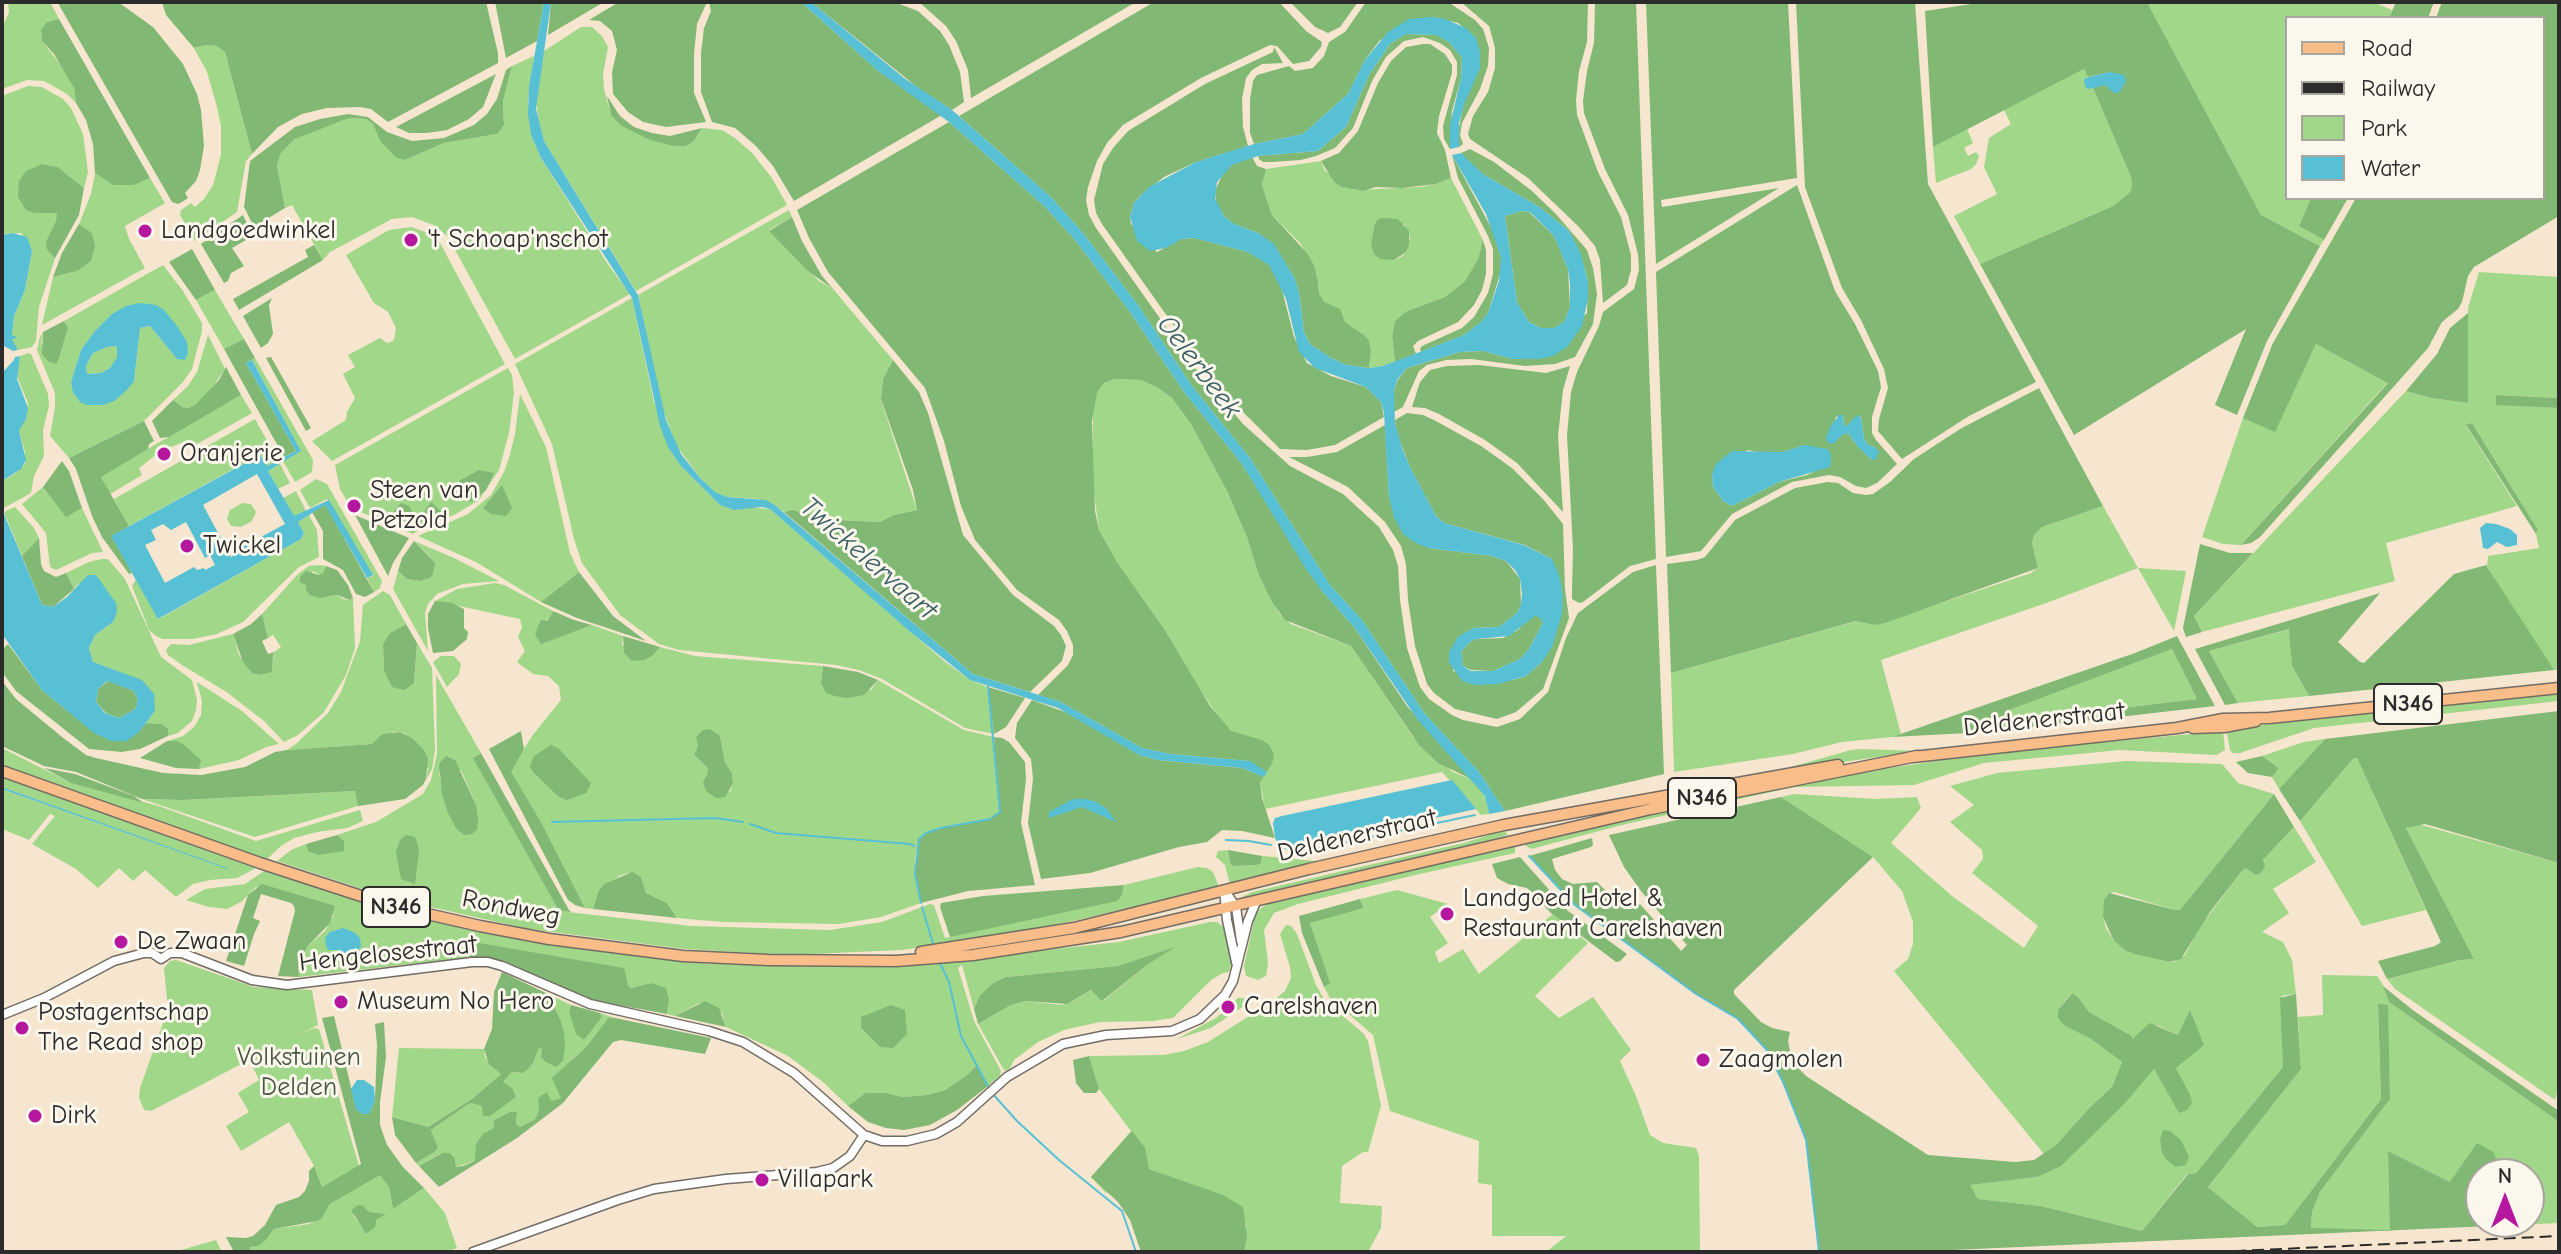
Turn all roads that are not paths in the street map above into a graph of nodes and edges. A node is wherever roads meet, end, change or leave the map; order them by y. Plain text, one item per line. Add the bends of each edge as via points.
1 (2559, 687) edge
2 (1917, 756) junction
3 (2, 771) edge
4 (1224, 890) junction
5 (1256, 902) junction
6 (1230, 908) junction
7 (1242, 946) junction
8 (1034, 947) joint
9 (808, 960) junction
10 (1237, 967) junction
11 (2, 1015) edge
12 (864, 1135) junction
13 (473, 1252) edge

1 - 2 main road, Deldenerstraat / N346 via 2223,719
2 - 4 main road, Deldenerstraat / N346 via 1780,774 1537,819
2 - 5 main road, Deldenerstraat / N346 via 1651,809
3 - 9 main road, Rondweg / N346 via 260,863 451,920 683,956
4 - 6 street
4 - 9 main road, Deldenerstraat / N346 via 1074,928 945,950
5 - 6 main road, Deldenerstraat / N346
5 - 7 street
6 - 7 street
6 - 8 main road, Deldenerstraat / N346
6 - 10 street
7 - 10 street
8 - 9 main road, Rondweg / N346 via 896,961
10 - 12 street via 1225,995 1185,1027 1063,1044 1007,1077 936,1134 899,1142
11 - 12 street, Hengelosestraat via 114,961 144,953 161,959 182,953 252,980 287,985 494,963 590,1004 743,1042 794,1073
12 - 13 street via 850,1156 833,1168 654,1189

